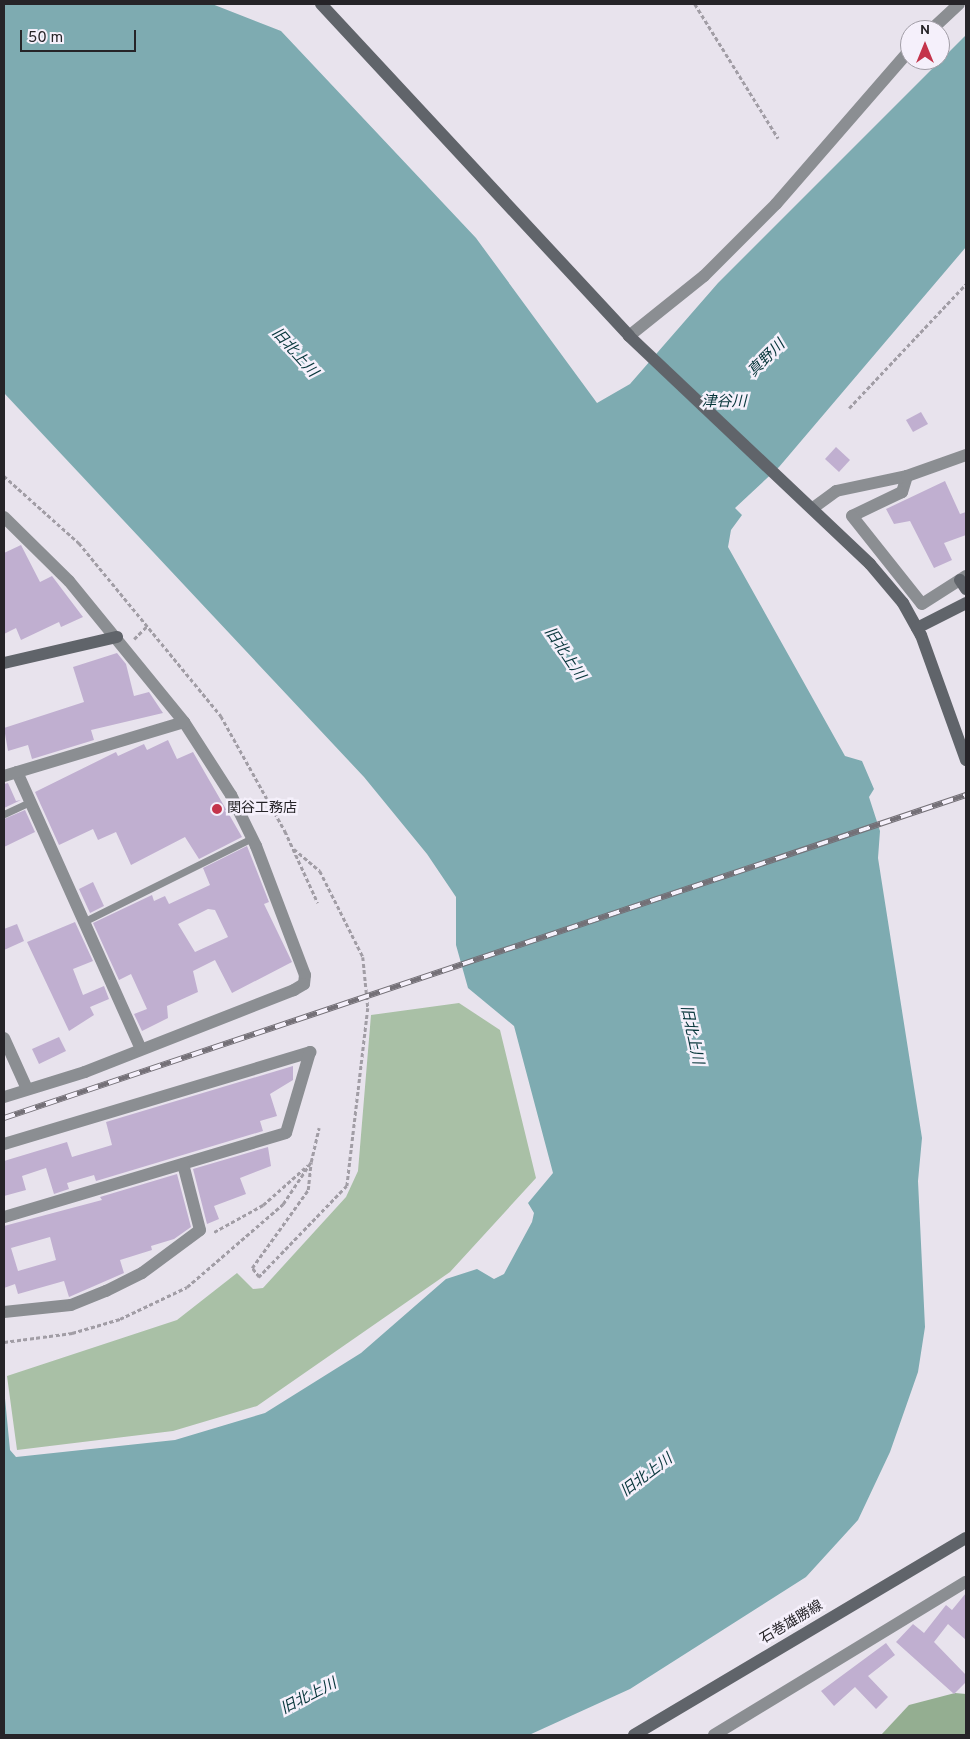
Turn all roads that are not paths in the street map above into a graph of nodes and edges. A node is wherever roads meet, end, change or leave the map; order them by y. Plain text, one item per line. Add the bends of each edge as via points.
1 (321, 4) edge
2 (959, 4) edge
3 (942, 20) edge
4 (900, 61) edge
5 (629, 336) junction
6 (966, 455) edge
7 (907, 476) junction
8 (813, 508) junction
9 (4, 517) edge
10 (964, 582) edge
11 (966, 603) edge
12 (917, 628) junction
13 (117, 637) junction
14 (4, 663) edge
15 (184, 722) junction
16 (966, 760) edge
17 (17, 772) junction
18 (4, 776) edge
19 (30, 802) junction
20 (4, 814) edge
21 (252, 838) junction
22 (82, 922) junction
23 (4, 1038) edge
24 (141, 1050) junction
25 (27, 1089) junction
26 (4, 1098) edge
27 (4, 1144) edge
28 (183, 1164) junction
29 (4, 1218) edge
30 (4, 1312) edge
31 (966, 1538) edge
32 (966, 1582) edge
33 (634, 1735) edge
34 (714, 1735) edge

1 - 5 street
2 - 3 street
4 - 5 street via 776,204 704,276
5 - 8 street
6 - 7 street
7 - 8 street via 836,491
7 - 10 street via 902,492 852,516 922,604
8 - 12 street via 870,564
9 - 13 street
11 - 12 street
12 - 16 street
13 - 14 street
13 - 15 street
15 - 17 street
15 - 21 street via 231,795
17 - 18 street
17 - 19 street
19 - 20 lane
19 - 22 street
21 - 22 lane
21 - 24 street via 305,975 304,984
22 - 24 street
23 - 25 street
24 - 25 street
25 - 26 street
27 - 28 street via 310,1052 286,1134
28 - 29 street
28 - 30 street via 200,1230 142,1273 106,1291 71,1305
31 - 33 street, 石巻雄勝線
32 - 34 street

